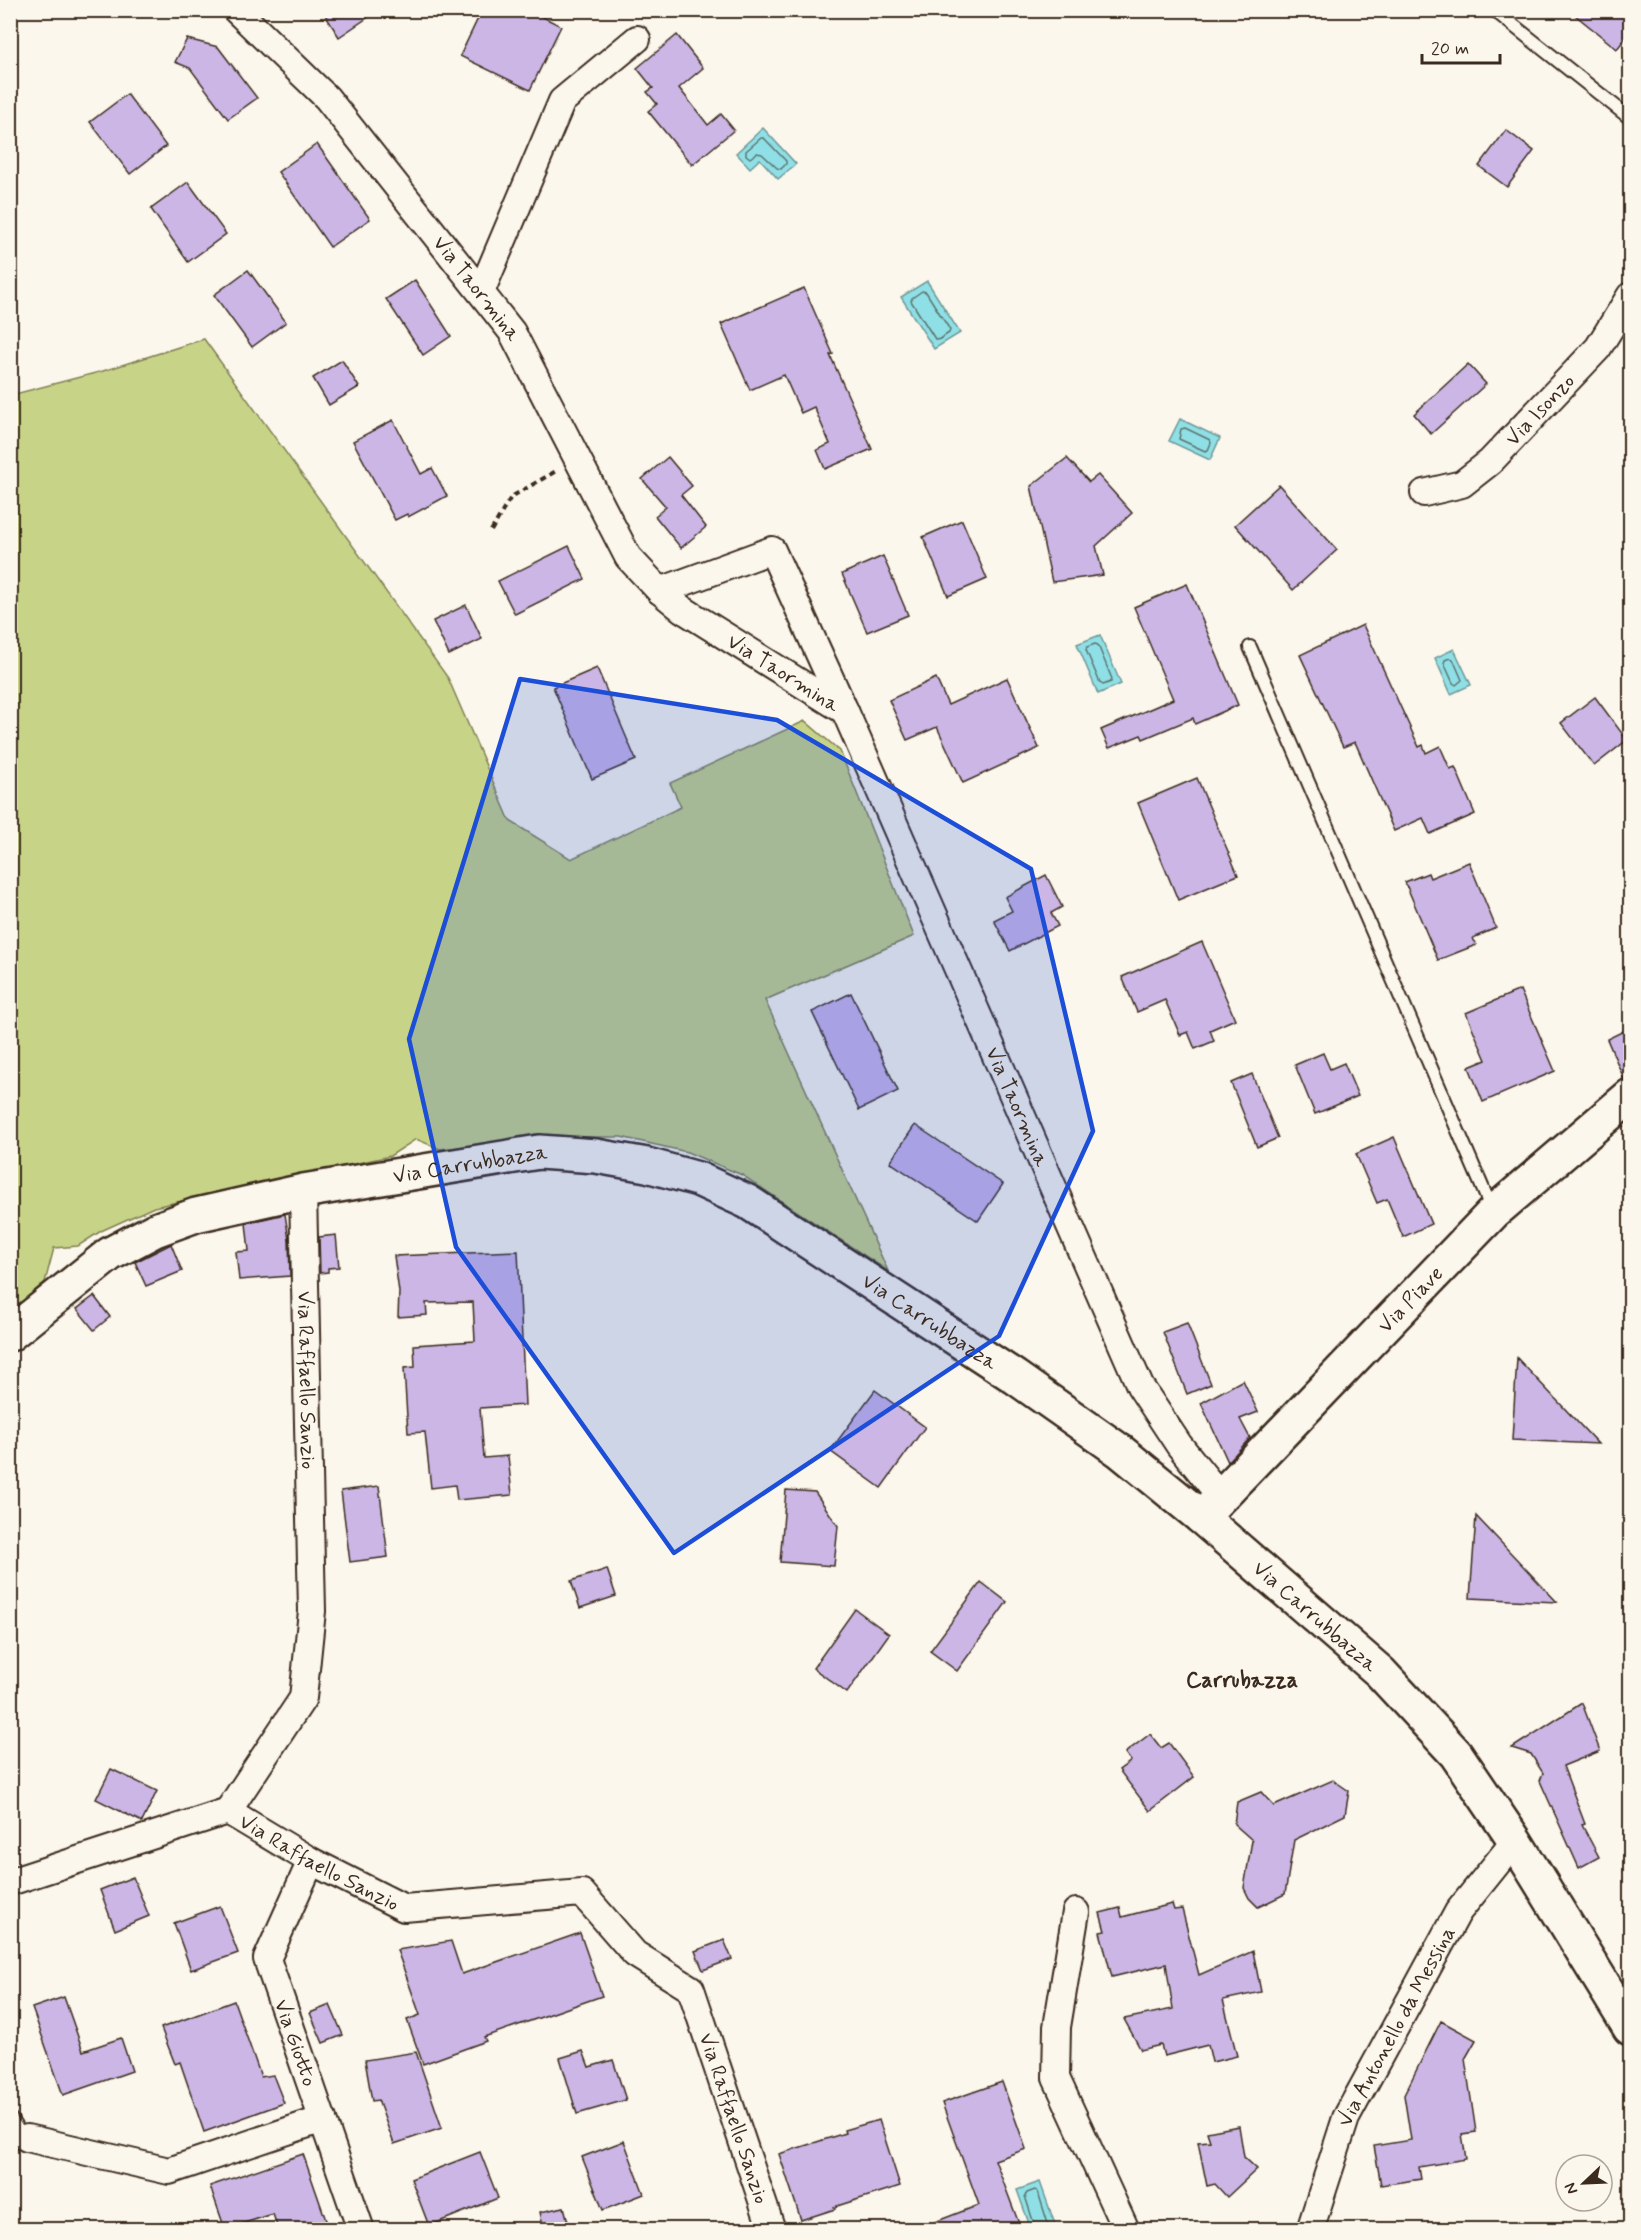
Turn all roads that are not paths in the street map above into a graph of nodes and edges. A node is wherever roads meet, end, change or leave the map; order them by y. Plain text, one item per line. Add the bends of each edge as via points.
1 (236, 10) edge
2 (1494, 10) edge
3 (637, 39) dead end
4 (1630, 118) edge
5 (481, 292) junction
6 (1630, 296) edge
7 (1424, 493) dead end
8 (660, 591) junction
9 (1250, 647) dead end
10 (845, 711) junction
11 (1630, 1096) edge
12 (303, 1191) junction
13 (1493, 1213) junction
14 (10, 1334) edge
15 (1211, 1507) junction
16 (228, 1811) junction
17 (1515, 1841) junction
18 (311, 1861) junction
19 (10, 1882) edge
20 (1076, 1912) dead end
21 (1630, 2028) edge
22 (10, 2118) edge
23 (323, 2119) junction
24 (27, 2138) joint
25 (361, 2229) edge
26 (772, 2229) edge
27 (1126, 2229) edge
28 (1310, 2229) edge

1 - 5 street, Via Taormina via 327,98
2 - 4 lane
3 - 5 street via 562,101
5 - 8 street, Via Taormina via 512,332 628,557
6 - 7 street, Via Isonzo via 1598,348 1490,462 1462,484
8 - 10 street, Via Taormina via 682,609
8 - 10 street via 772,550
9 - 13 lane
10 - 15 street, Via Taormina via 1140,1386 1179,1445
11 - 13 main road, Via Piave
12 - 14 main road, Via Carrubbazza via 196,1215 155,1230 110,1254
12 - 15 main road, Via Carrubbazza via 539,1152 596,1155 698,1179 748,1202 1015,1377 1120,1451
12 - 16 street, Via Raffaello Sanzio via 312,1611 303,1698
13 - 15 main road, Via Piave
15 - 17 main road, Via Carrubbazza via 1380,1672 1456,1754
16 - 18 street, Via Raffaello Sanzio
16 - 19 street
17 - 21 main road, Via Carrubbazza
17 - 28 street, Via Antonello da Messina via 1458,1912 1346,2118
18 - 23 street, Via Giotto via 267,1959
18 - 26 street, Via Raffaello Sanzio via 405,1908 582,1893 635,1954 691,1989
20 - 27 street via 1057,2027 1056,2078
22 - 24 lane
23 - 24 street via 169,2171
23 - 25 street, Via Giotto

